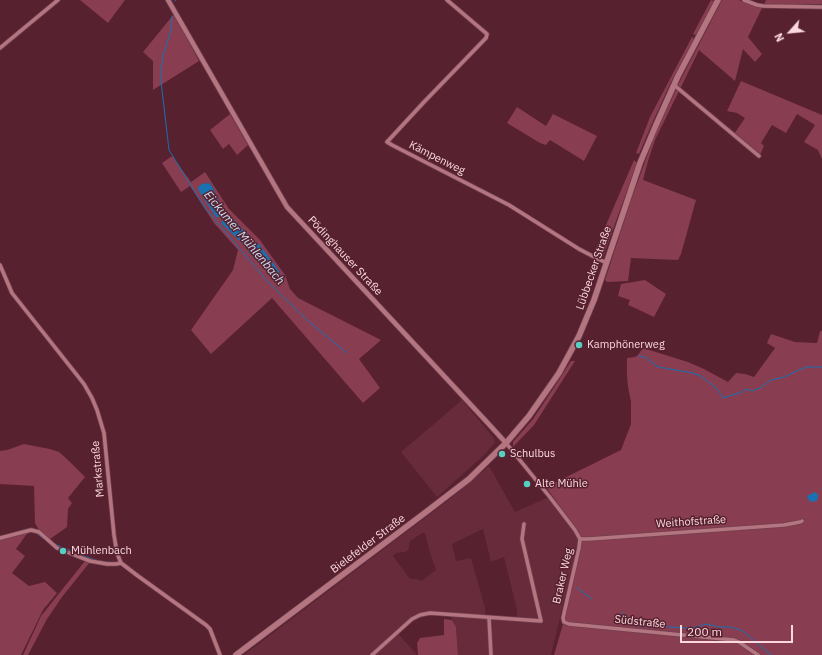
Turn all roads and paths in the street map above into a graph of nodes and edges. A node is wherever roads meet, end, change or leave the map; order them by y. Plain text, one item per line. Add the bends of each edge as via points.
1 (58, 0) edge
2 (168, 0) edge
3 (447, 0) edge
4 (718, 0) edge
5 (744, 0) edge
6 (822, 7) edge
7 (0, 48) edge
8 (674, 85) junction
9 (759, 156) dead end
10 (607, 263) junction
11 (0, 265) edge
12 (506, 443) junction
13 (549, 496) joint
14 (802, 521) dead end
15 (524, 524) dead end
16 (0, 538) edge
17 (580, 539) junction
18 (121, 563) junction
19 (489, 618) junction
20 (563, 621) joint
21 (220, 655) edge
22 (236, 655) edge
23 (372, 655) edge
24 (491, 655) edge
25 (758, 655) edge

1 - 7 street
2 - 12 street, Pödinghauser Straße via 287,207
3 - 10 street, Kämpenweg via 487,34 486,38 387,142 509,205 579,249
4 - 8 main road, Lübbecker Straße
5 - 6 street via 763,6
8 - 9 street
8 - 10 main road, Lübbecker Straße via 640,163
10 - 12 main road, Lübbecker Straße via 594,300 569,355 550,387
11 - 18 street, Markstraße via 12,293 84,384 97,410 104,433 114,535
12 - 13 street, Pödinghauser Straße
12 - 22 main road, Bielefelder Straße via 454,491
13 - 17 street, Braker Weg
14 - 17 street, Weithofstraße via 784,525
15 - 19 street via 522,539 541,621
16 - 18 street via 31,530 39,532 58,549 77,556 107,564
17 - 20 street, Braker Weg
18 - 21 street via 206,625
19 - 23 street via 430,613 420,615 412,619
19 - 24 street
20 - 25 street, Südstraße via 569,624 734,640

